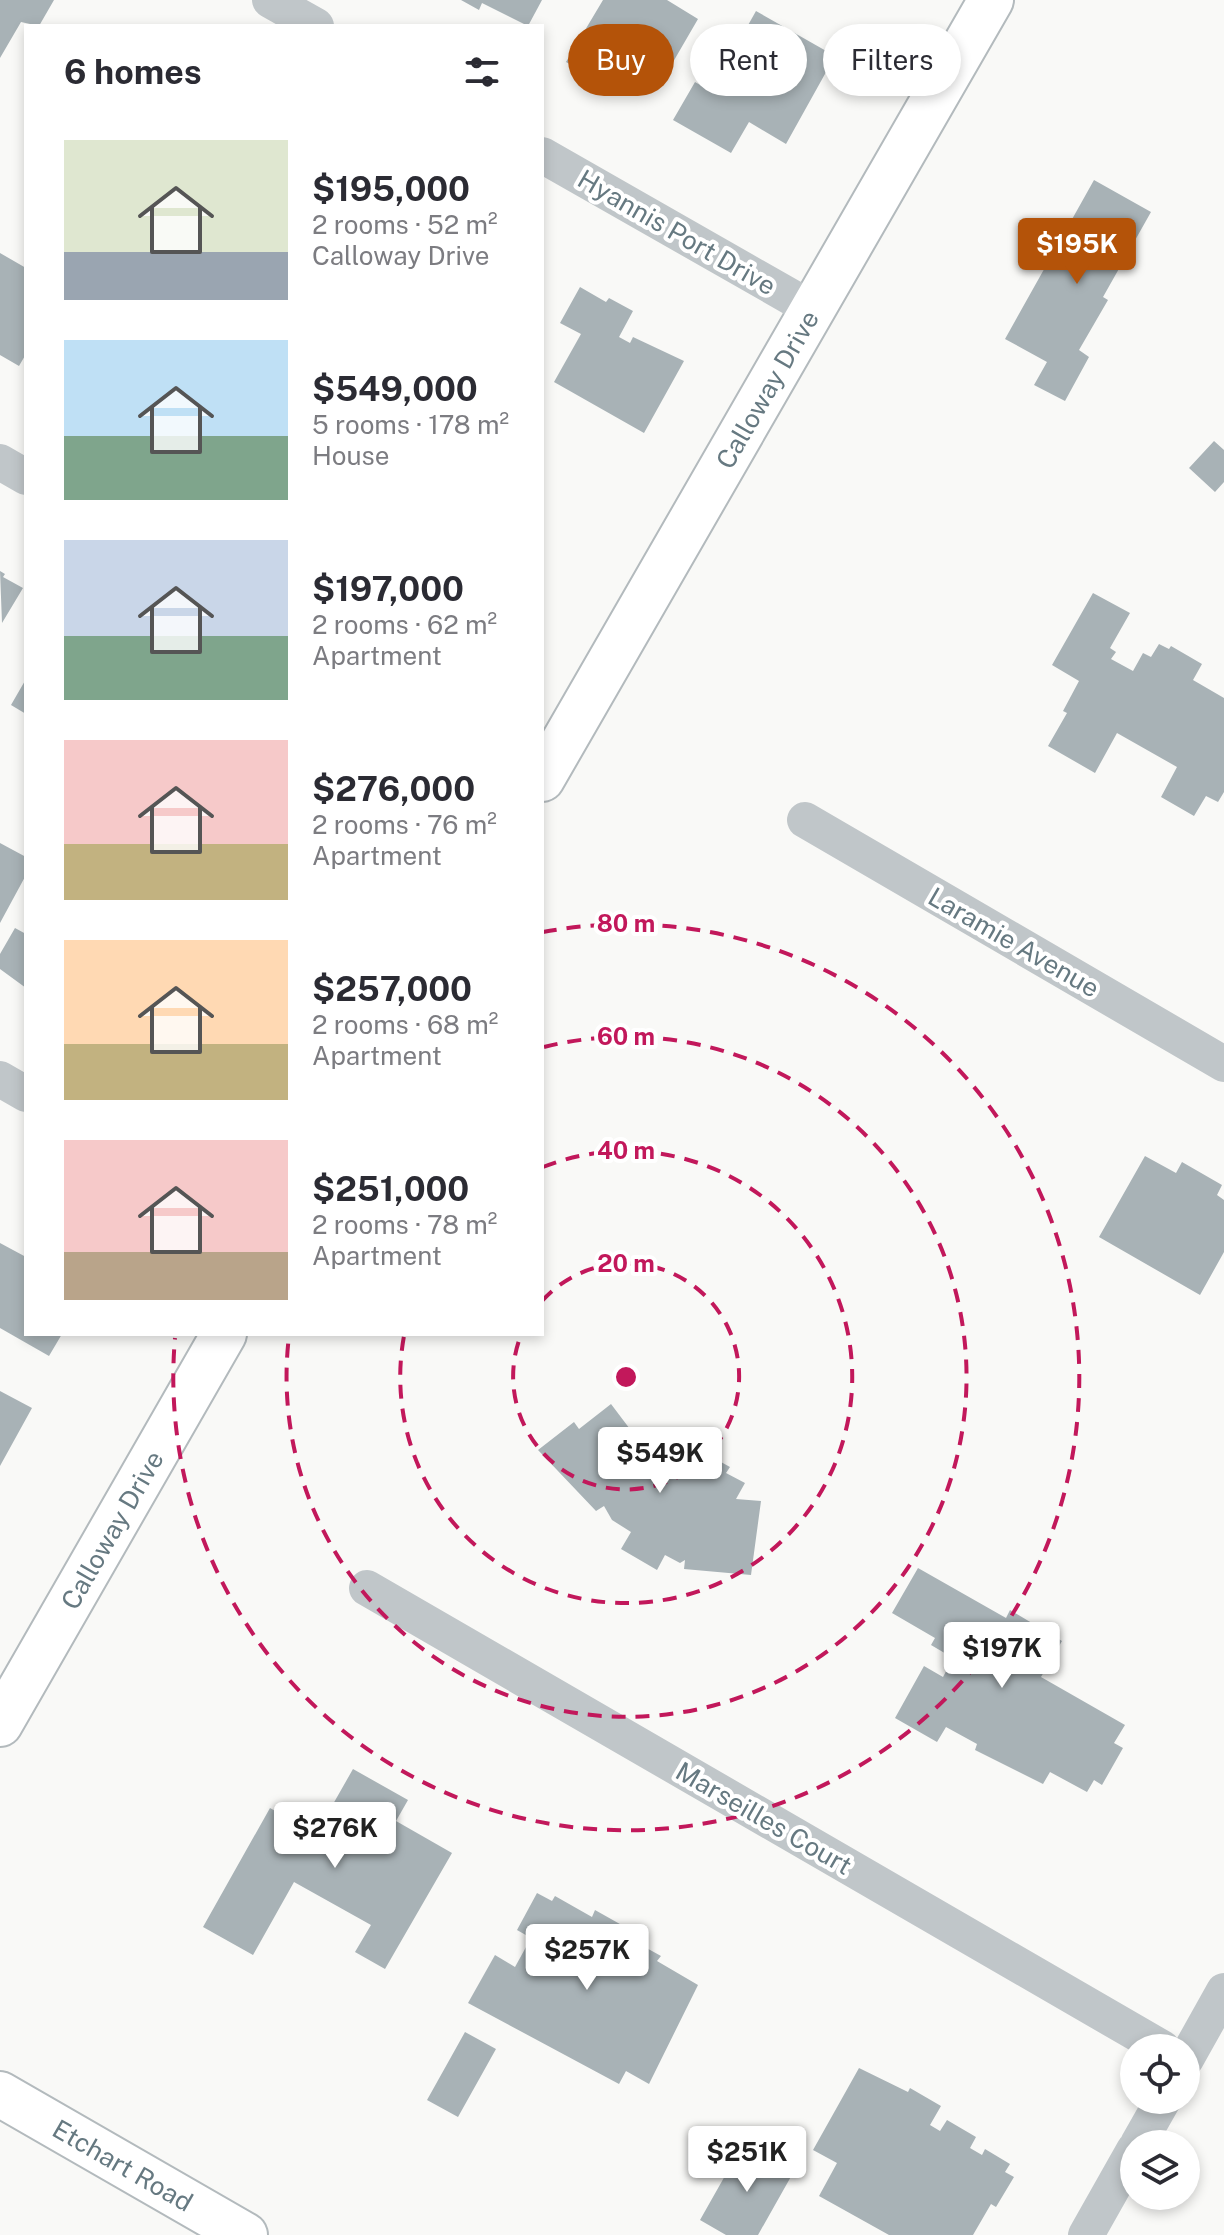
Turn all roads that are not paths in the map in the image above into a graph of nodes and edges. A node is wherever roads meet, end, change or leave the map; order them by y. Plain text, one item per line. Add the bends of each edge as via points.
1 (270, 0) edge
2 (991, 0) edge
3 (312, 24) edge
4 (544, 156) edge
5 (812, 309) junction
6 (0, 462) edge
7 (24, 476) edge
8 (544, 776) edge
9 (805, 820) dead end
10 (1224, 1064) edge
11 (0, 1079) edge
12 (24, 1093) edge
13 (223, 1336) edge
14 (367, 1588) dead end
15 (0, 1724) edge
16 (1224, 1991) edge
17 (1138, 2034) edge
18 (1200, 2034) edge
19 (0, 2094) edge
20 (1120, 2175) edge
21 (245, 2235) edge
22 (1086, 2235) edge

1 - 3 street
2 - 5 main road, Calloway Drive
4 - 5 street, Hyannis Port Drive
5 - 8 main road, Calloway Drive
6 - 7 street
9 - 10 street, Laramie Avenue
11 - 12 street
13 - 15 main road, Calloway Drive
14 - 17 street, Marseilles Court
16 - 18 street
19 - 21 main road, Etchart Road
20 - 22 street

